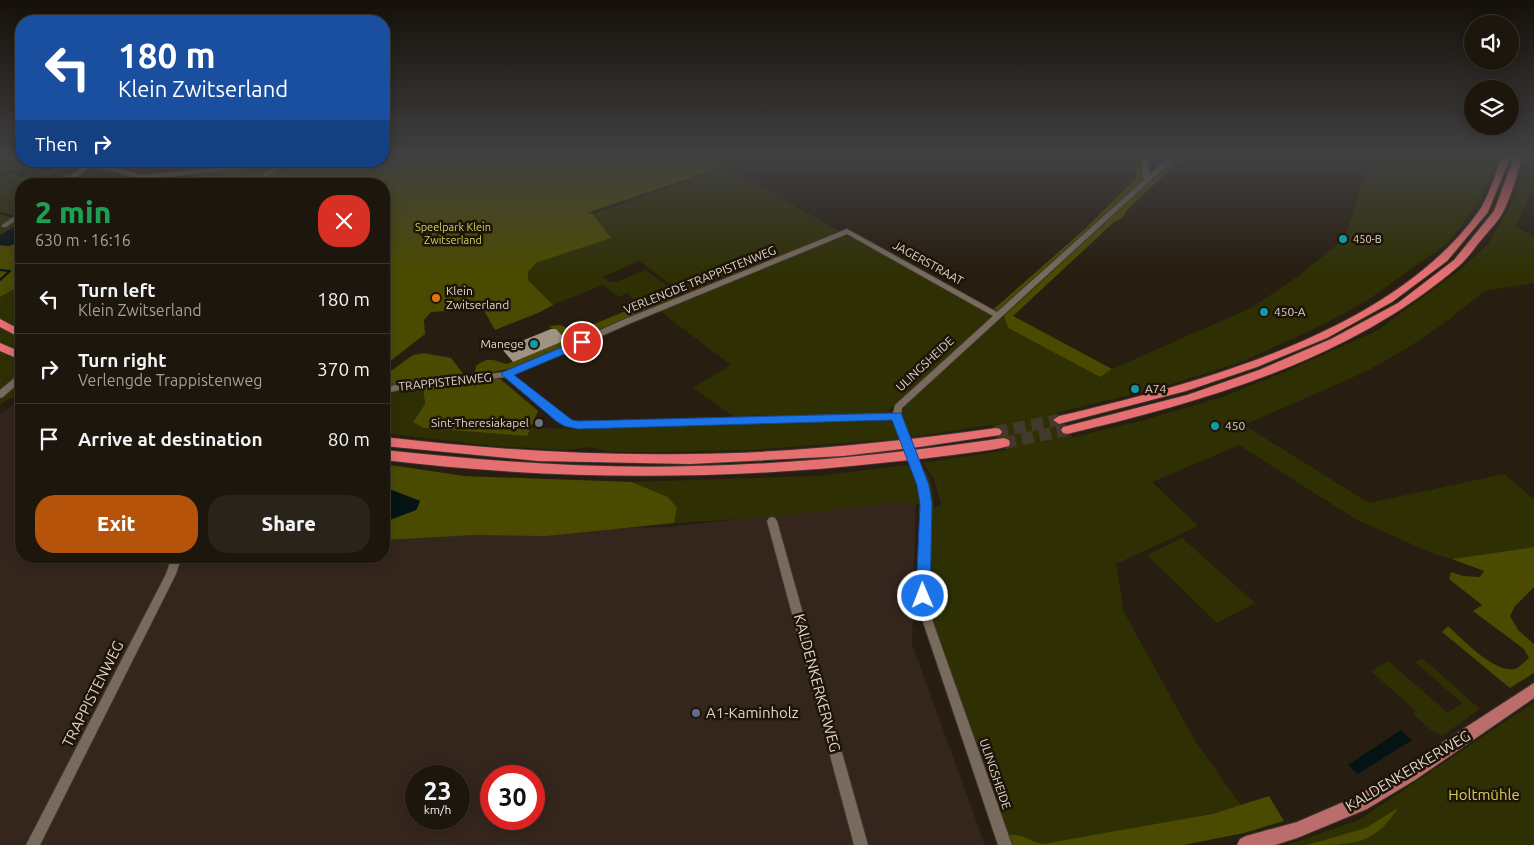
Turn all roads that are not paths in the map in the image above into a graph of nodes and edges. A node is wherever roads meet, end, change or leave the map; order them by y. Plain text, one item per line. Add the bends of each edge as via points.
1 (1131, 194) edge
2 (1495, 194) edge
3 (1508, 194) edge
4 (15, 218) edge
5 (4, 226) dead end
6 (847, 231) joint
7 (998, 316) junction
8 (0, 322) edge
9 (15, 331) edge
10 (0, 347) edge
11 (15, 353) edge
12 (506, 374) junction
13 (15, 382) edge
14 (390, 389) edge
15 (0, 395) edge
16 (897, 416) junction
17 (390, 443) edge
18 (390, 456) edge
19 (772, 521) dead end
20 (175, 563) edge
21 (1534, 690) edge
22 (33, 845) edge
23 (862, 845) edge
24 (1005, 845) edge
25 (1246, 845) edge

1 - 7 street, ULINGSHEIDE
2 - 3 highway via 1448,254 1422,277 1336,328 1240,370 1063,425 1176,403 1293,362 1341,339 1430,286 1462,258 1495,217
4 - 5 street
6 - 7 street, JAGERSTRAAT
6 - 12 street, VERLENGDE TRAPPISTENWEG
7 - 16 street, ULINGSHEIDE via 898,407
8 - 9 highway
10 - 11 highway
12 - 14 street, TRAPPISTENWEG
12 - 16 street via 560,418 578,425
13 - 15 street
16 - 24 street, ULINGSHEIDE, bridge via 923,485 926,504 923,596 928,622
17 - 18 highway via 538,457 688,460 794,456 1000,437 877,460 683,472 527,468
19 - 23 street, KALDENKERKERWEG
20 - 22 street, TRAPPISTENWEG
21 - 25 main road, KALDENKERKERWEG via 1361,803 1297,830

